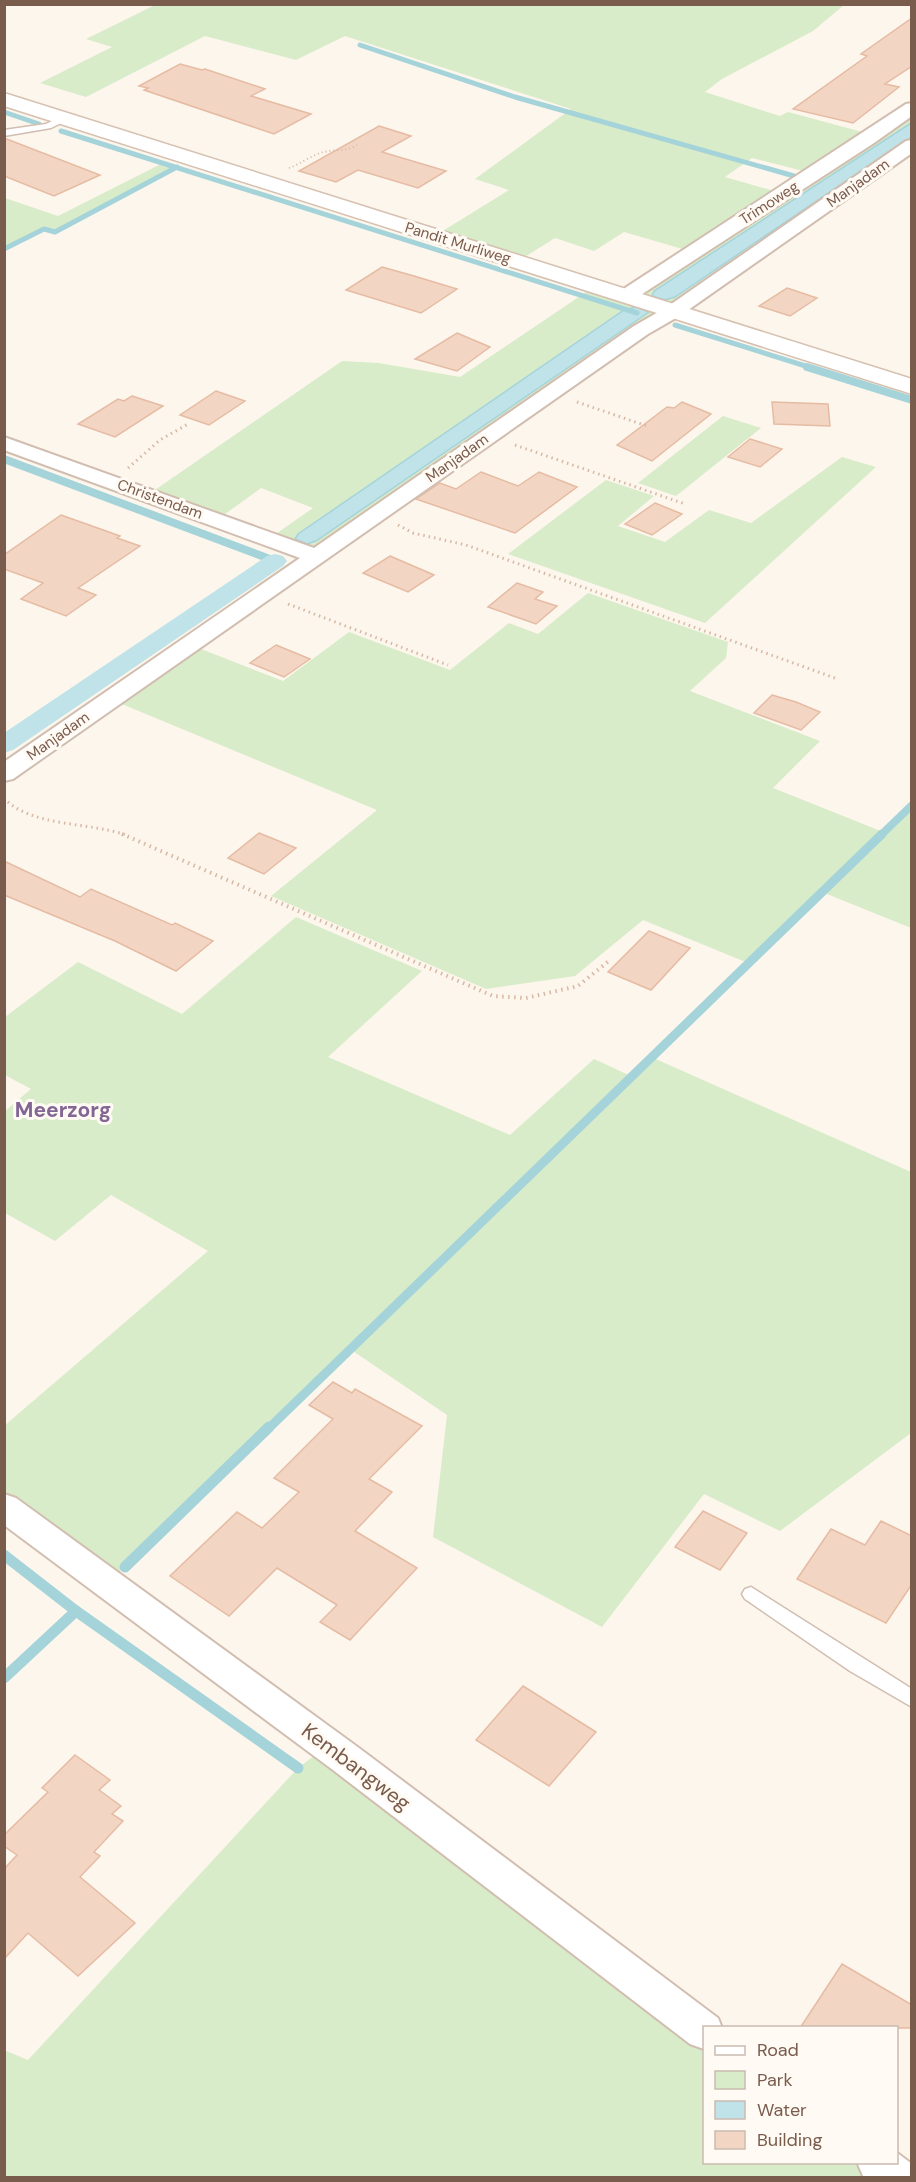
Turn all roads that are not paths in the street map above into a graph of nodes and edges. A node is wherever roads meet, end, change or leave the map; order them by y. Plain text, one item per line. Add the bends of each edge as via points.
1 (4, 99) edge
2 (912, 108) edge
3 (64, 118) junction
4 (4, 133) edge
5 (912, 145) edge
6 (628, 296) junction
7 (669, 310) junction
8 (912, 387) edge
9 (4, 443) edge
10 (316, 556) junction
11 (4, 774) edge
12 (4, 1507) edge
13 (752, 1594) dead end
14 (912, 1699) edge
15 (703, 2029) edge
16 (878, 2164) edge
17 (897, 2178) edge

1 - 3 street, Pandit Murliweg
2 - 6 street, Trimoweg
3 - 4 lane via 48,126
3 - 6 street, Pandit Murliweg
5 - 7 street, Manjadam
6 - 7 street, Pandit Murliweg
7 - 8 street, Pandit Murliweg
7 - 10 street, Manjadam
9 - 10 street, Christendam
10 - 11 street, Manjadam
12 - 15 street, Kembangweg
13 - 14 lane
16 - 17 street

